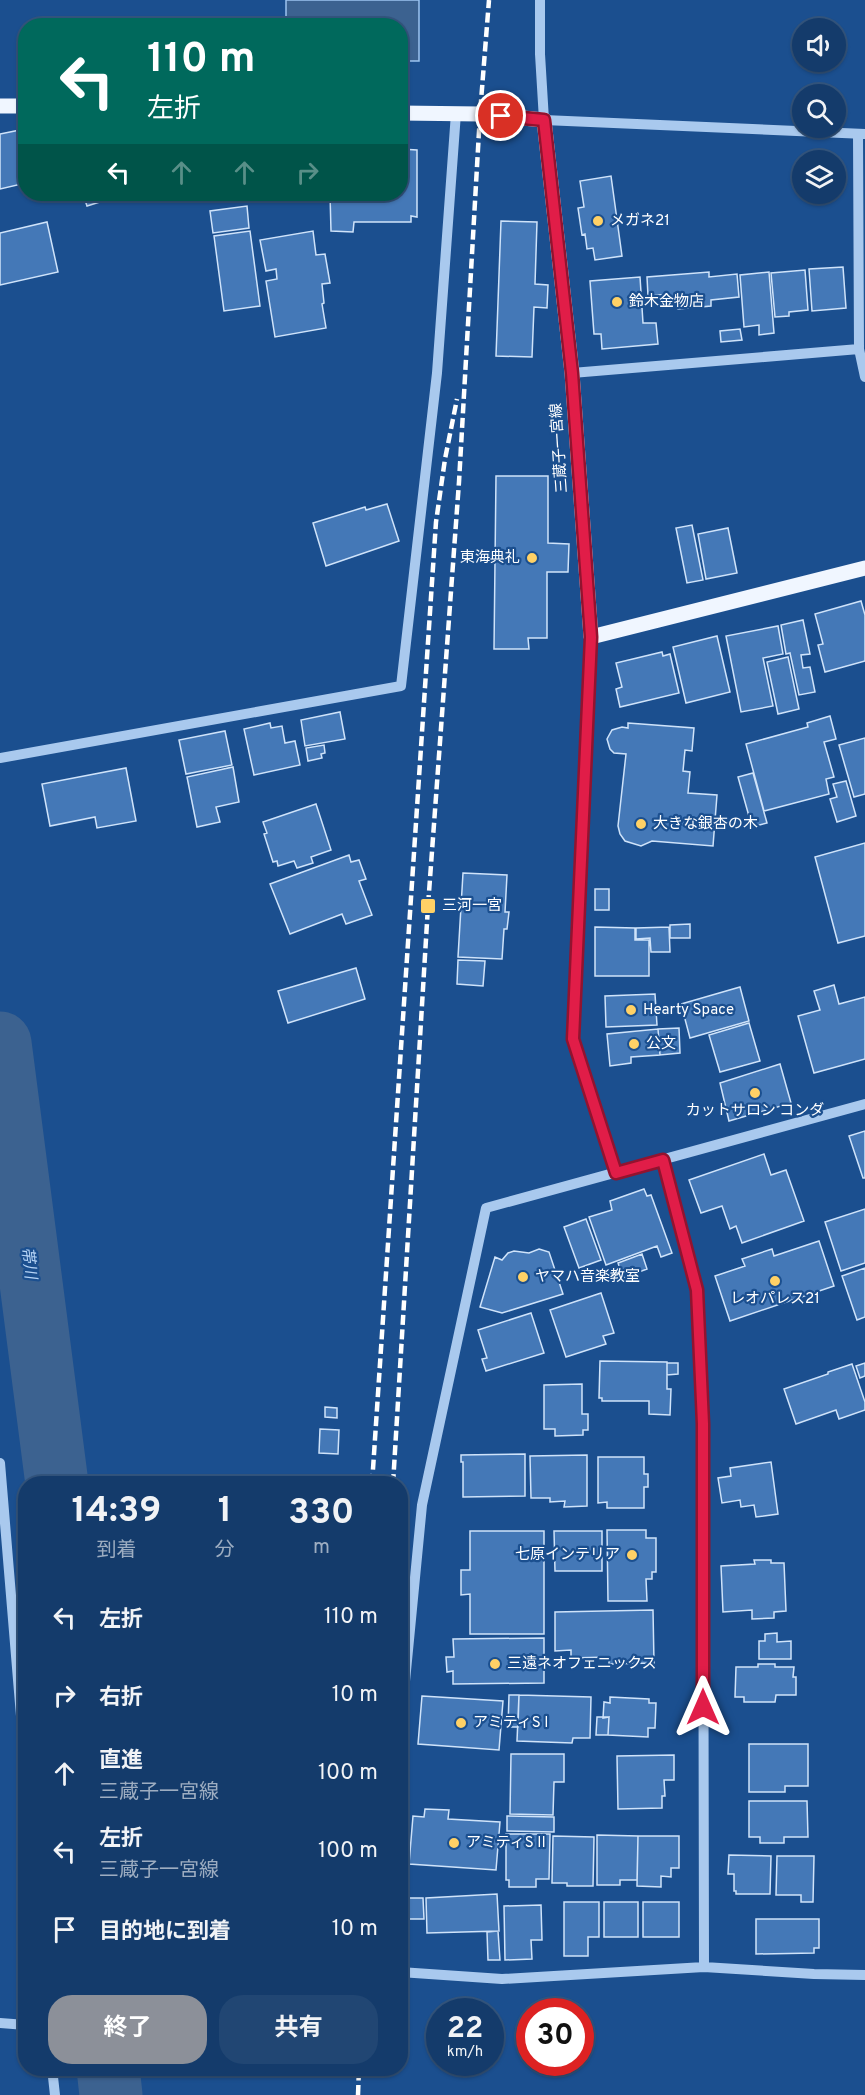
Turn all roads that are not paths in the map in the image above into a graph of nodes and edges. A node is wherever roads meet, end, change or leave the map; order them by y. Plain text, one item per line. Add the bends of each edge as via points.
1 (540, 0) edge
2 (0, 106) edge
3 (18, 106) edge
4 (408, 112) edge
5 (456, 113) junction
6 (544, 120) junction
7 (862, 134) edge
8 (859, 349) junction
9 (572, 373) junction
10 (865, 377) edge
11 (865, 568) edge
12 (591, 637) junction
13 (0, 758) edge
14 (865, 1104) edge
15 (663, 1160) junction
16 (616, 1173) junction
17 (0, 1463) edge
18 (0, 1468) edge
19 (408, 1651) edge
20 (18, 1681) edge
21 (704, 1967) junction
22 (408, 1973) edge
23 (865, 1975) edge
24 (0, 2023) edge
25 (18, 2024) edge
26 (53, 2076) edge
27 (55, 2095) edge

1 - 6 street
2 - 3 main road
4 - 5 main road
5 - 6 main road
5 - 13 street via 437,373 402,686
6 - 7 street
6 - 9 main road, 三蔵子一宮線
7 - 8 street
8 - 9 street
8 - 10 street
9 - 12 main road, 三蔵子一宮線
11 - 12 main road
12 - 16 street via 573,1039
14 - 15 street
15 - 16 street
15 - 21 street via 697,1290 703,1424
16 - 19 street via 486,1208 422,1505
17 - 18 street
18 - 20 street
21 - 22 street via 502,1979
21 - 23 street
24 - 25 street
26 - 27 street

